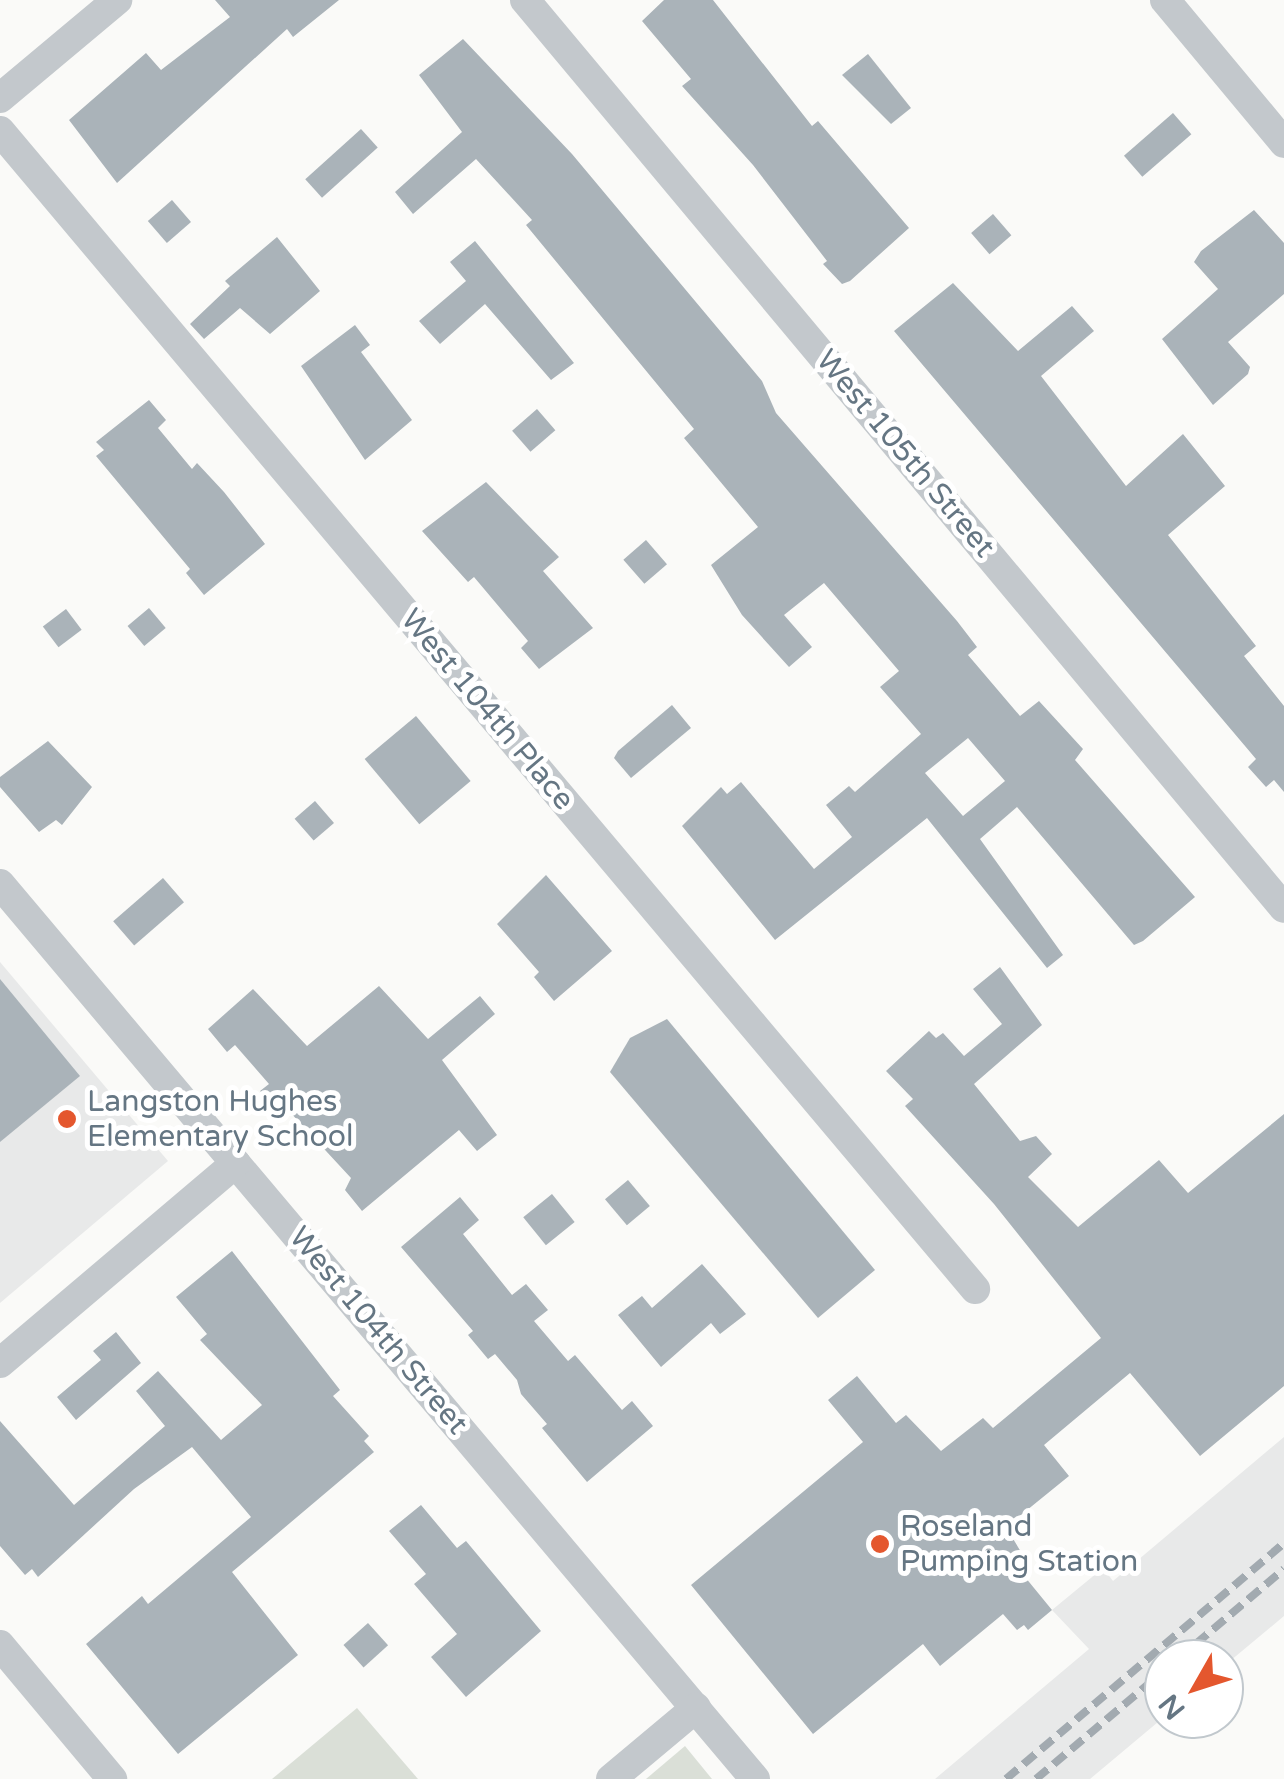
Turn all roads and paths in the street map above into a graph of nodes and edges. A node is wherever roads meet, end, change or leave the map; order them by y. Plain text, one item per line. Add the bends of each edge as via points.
1 (117, 0) edge
2 (526, 0) edge
3 (1165, 0) edge
4 (0, 98) edge
5 (0, 131) edge
6 (1284, 143) edge
7 (0, 884) edge
8 (1284, 908) edge
9 (236, 1163) junction
10 (975, 1289) dead end
11 (0, 1363) edge
12 (0, 1645) edge
13 (696, 1708) junction
14 (112, 1779) edge
15 (611, 1779) edge
16 (755, 1779) edge

1 - 4 street
2 - 8 street, West 105th Street
3 - 6 street
5 - 10 street, West 104th Place
7 - 9 street, West 104th Street
9 - 11 street
9 - 13 street, West 104th Street
12 - 14 street
13 - 15 street
13 - 16 street, West 104th Street

